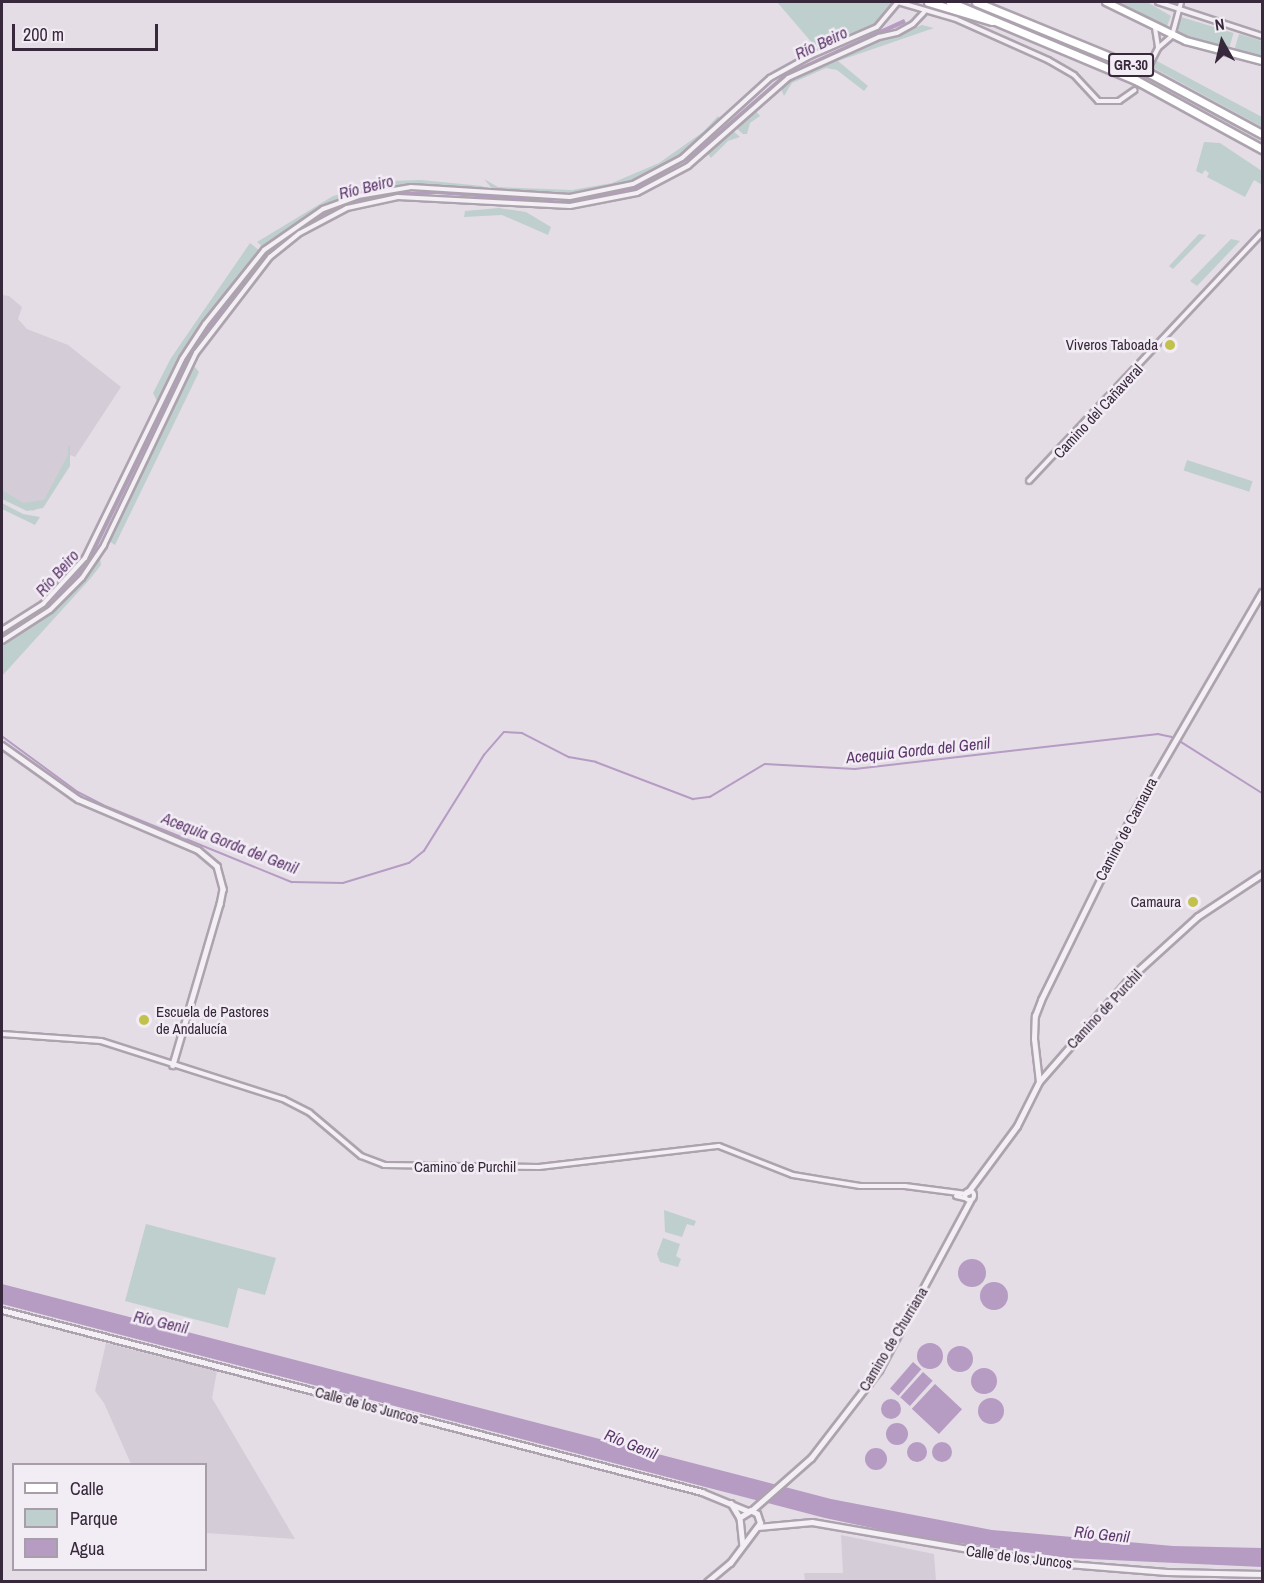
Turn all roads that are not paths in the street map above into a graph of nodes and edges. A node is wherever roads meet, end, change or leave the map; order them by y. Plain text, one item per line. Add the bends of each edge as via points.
1 (928, 2) edge
2 (950, 2) edge
3 (976, 2) edge
4 (987, 2) edge
5 (1106, 2) edge
6 (1158, 2) edge
7 (1181, 2) edge
8 (994, 8) junction
9 (1178, 11) junction
10 (924, 12) junction
11 (997, 21) junction
12 (1172, 27) junction
13 (1155, 28) junction
14 (1163, 32) junction
15 (1172, 36) junction
16 (1263, 36) edge
17 (1158, 48) junction
18 (1263, 61) edge
19 (1152, 62) tunnel mouth
20 (1135, 90) tunnel mouth
21 (1263, 134) edge
22 (1263, 149) edge
23 (1263, 233) edge
24 (1029, 482) dead end
25 (1263, 592) edge
26 (2, 630) edge
27 (2, 641) edge
28 (2, 745) edge
29 (1263, 874) edge
30 (2, 1034) edge
31 (173, 1065) junction
32 (1039, 1082) junction
33 (979, 1177) junction
34 (967, 1197) junction
35 (2, 1310) edge
36 (731, 1503) junction
37 (762, 1504) junction
38 (750, 1511) junction
39 (740, 1518) junction
40 (760, 1518) junction
41 (777, 1525) junction
42 (743, 1528) junction
43 (756, 1528) junction
44 (742, 1548) junction
45 (1263, 1574) edge
46 (707, 1581) edge

1 - 11 highway via 981,20
2 - 11 highway, GR-30
3 - 8 highway, GR-30
4 - 8 highway
5 - 13 main road
6 - 9 street
7 - 9 street
8 - 21 highway, GR-30 via 1149,73
9 - 12 street
9 - 16 street
10 - 20 street via 956,19 1048,60 1074,75 1098,101 1119,101
10 - 26 street via 898,2 877,27 770,78 682,158 633,184 570,197 440,188 394,189 339,202 290,228 250,266 189,347 85,558 43,603
10 - 27 street via 897,33 879,37 788,78 688,166 637,193 570,206 398,197 347,208 300,233 270,257 196,353 104,545 82,578 50,610
11 - 22 highway, GR-30 via 1158,91
12 - 14 street
12 - 15 street
13 - 14 main road
13 - 17 street
14 - 15 main road
15 - 17 street
15 - 18 main road
17 - 19 street
23 - 24 street, Camino del Cañaveral
25 - 32 street, Camino de Camaura via 1131,817 1041,1000 1035,1016 1034,1039
28 - 31 street via 78,799 198,850 217,866 223,889 220,904
29 - 32 street, Camino de Purchil via 1197,917 1130,978
30 - 31 street, Camino de Purchil via 101,1041
31 - 34 street, Camino de Purchil via 300,1105 351,1150 384,1165 539,1167 719,1146 793,1175 860,1186 905,1186
32 - 33 street, Camino de Purchil via 1017,1126
33 - 34 street, Camino de Purchil
33 - 34 street, Camino de Purchil via 974,1194
34 - 37 street, Camino de Churriana via 961,1216 879,1370 812,1458 783,1479
35 - 36 street, Calle de los Juncos via 702,1492
36 - 38 street, Calle de los Juncos
36 - 39 street
37 - 38 street, Camino de Churriana
37 - 40 street, Camino de Churriana
38 - 39 street, Camino de Churriana
38 - 40 street, Calle de los Juncos
39 - 42 street
40 - 41 street, Calle de los Juncos
40 - 43 street, Camino de Churriana
41 - 43 street, Calle de los Juncos
41 - 45 street, Calle de los Juncos via 812,1522 1043,1562 1167,1572
42 - 43 street, Calle de los Juncos
42 - 44 street
43 - 44 street
44 - 46 street

